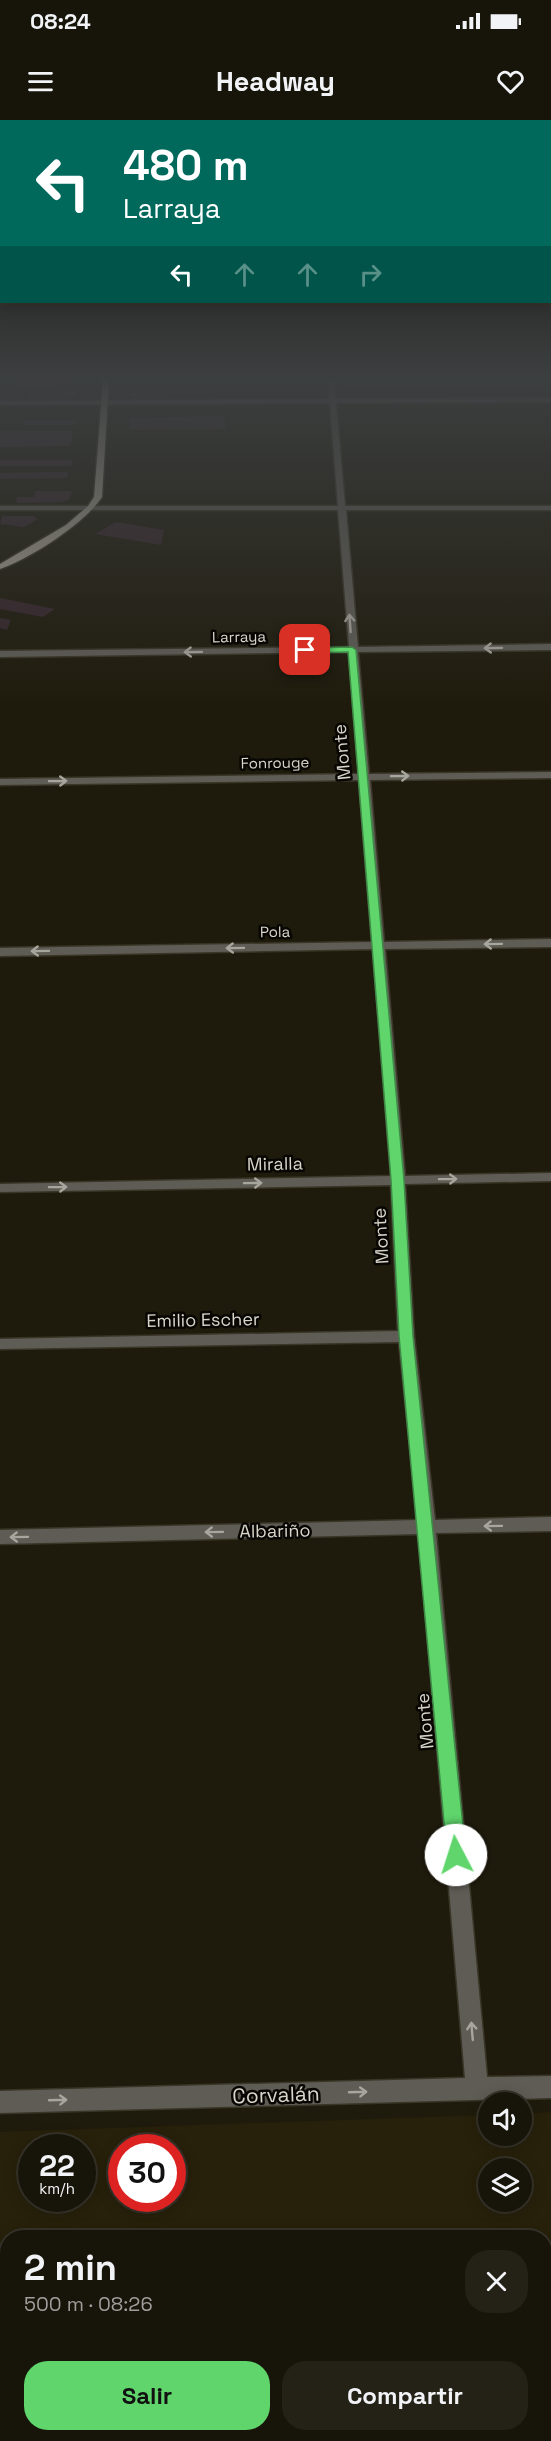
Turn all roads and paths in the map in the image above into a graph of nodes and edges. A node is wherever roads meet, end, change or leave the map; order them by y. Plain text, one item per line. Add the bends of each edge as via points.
1 (99, 488) edge
2 (341, 488) edge
3 (92, 507) junction
4 (343, 507) junction
5 (0, 508) edge
6 (551, 508) edge
7 (0, 567) edge
8 (551, 647) edge
9 (352, 650) junction
10 (0, 654) edge
11 (551, 775) edge
12 (364, 777) junction
13 (0, 782) edge
14 (551, 943) edge
15 (378, 946) junction
16 (0, 952) edge
17 (551, 1177) edge
18 (398, 1180) junction
19 (0, 1188) edge
20 (406, 1336) junction
21 (0, 1344) edge
22 (551, 1524) edge
23 (427, 1527) junction
24 (0, 1537) edge
25 (551, 2087) edge
26 (477, 2089) junction
27 (0, 2102) edge

1 - 3 main road
2 - 4 street, Monte
3 - 4 street
3 - 5 street
3 - 7 main road
4 - 6 street
9 -> 4 street, Monte
8 -> 9 street, Larraya
9 -> 10 street, Larraya
9 - 12 street, Monte
12 -> 11 street, Fonrouge
13 -> 12 street, Fonrouge
12 - 15 street, Monte
14 -> 15 street, Pola
15 -> 16 street, Pola
15 - 18 street, Monte
18 -> 17 street, Miralla
19 -> 18 street, Miralla
18 - 20 street, Monte
20 - 21 street, Emilio Escher
20 - 23 street, Monte
22 -> 23 street, Albariño
23 -> 24 street, Albariño
26 -> 23 street, Monte
25 - 26 street, Corvalán
27 -> 26 street, Corvalán

